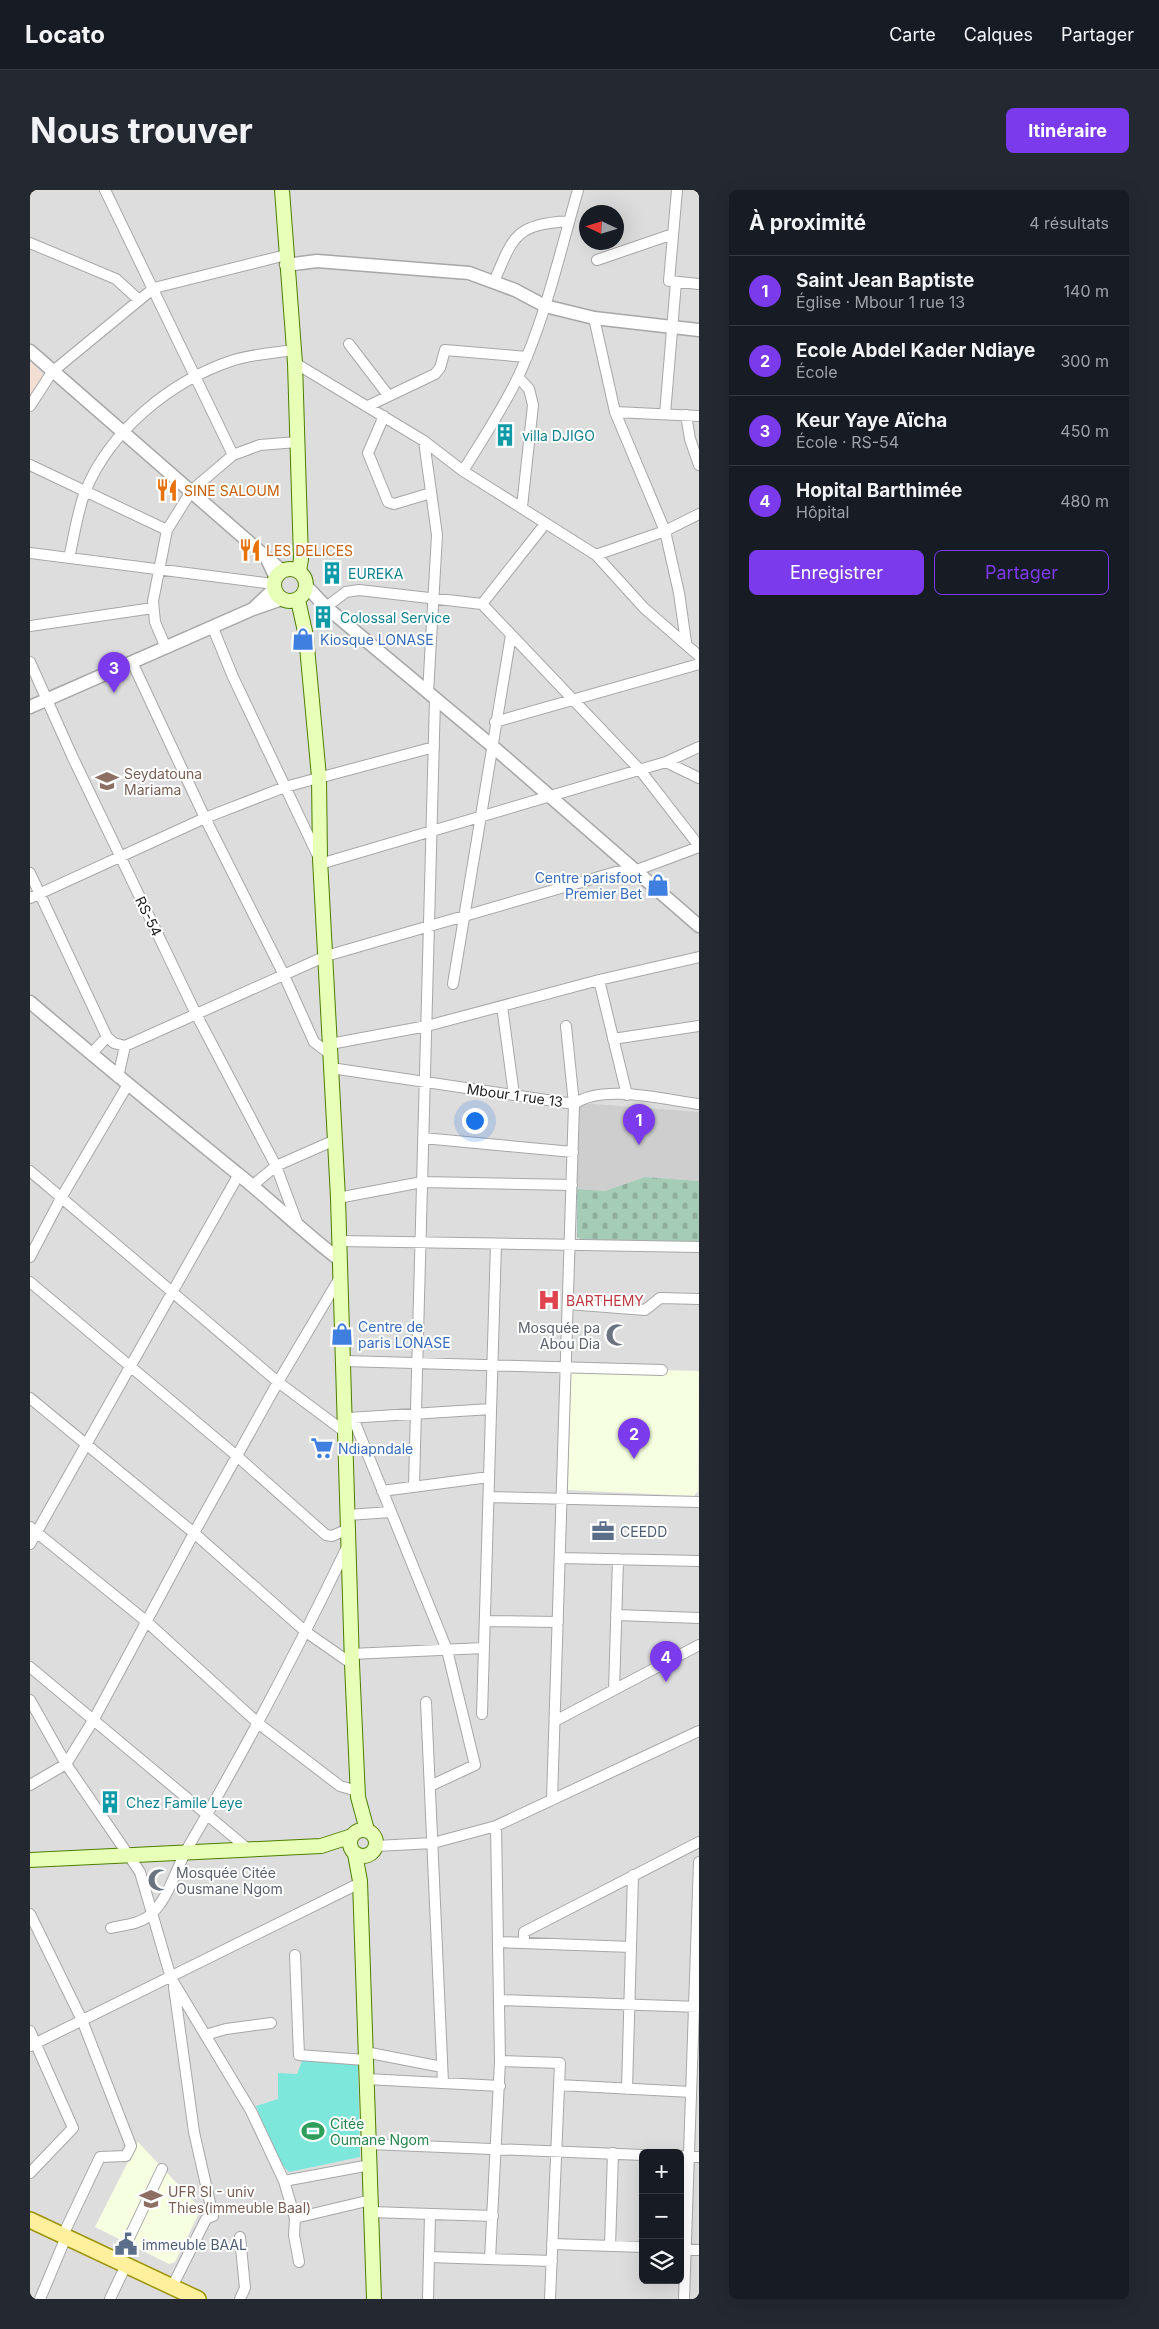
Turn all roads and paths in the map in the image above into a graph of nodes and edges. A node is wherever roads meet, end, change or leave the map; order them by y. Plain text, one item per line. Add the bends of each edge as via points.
1 (106, 190) edge
2 (282, 190) edge
3 (578, 190) edge
4 (677, 190) edge
5 (569, 221) junction
6 (673, 234) junction
7 (30, 243) edge
8 (286, 260) junction
9 (596, 260) dead end
10 (494, 282) junction
11 (676, 282) junction
12 (699, 284) edge
13 (154, 288) junction
14 (139, 300) junction
15 (545, 306) junction
16 (594, 318) junction
17 (672, 327) junction
18 (699, 330) edge
19 (349, 344) dead end
20 (31, 353) edge
21 (527, 356) junction
22 (294, 357) junction
23 (52, 372) junction
24 (195, 376) junction
25 (518, 377) junction
26 (388, 395) junction
27 (30, 406) edge
28 (368, 406) junction
29 (615, 412) junction
30 (665, 414) junction
31 (686, 415) junction
32 (384, 416) junction
33 (699, 416) edge
34 (122, 432) junction
35 (424, 441) junction
36 (297, 442) junction
37 (233, 455) junction
38 (30, 465) edge
39 (699, 465) edge
40 (463, 471) junction
41 (192, 490) junction
42 (85, 492) junction
43 (431, 493) junction
44 (522, 507) junction
45 (699, 514) edge
46 (545, 524) junction
47 (167, 530) junction
48 (665, 531) junction
49 (30, 553) edge
50 (596, 555) junction
51 (69, 558) junction
52 (157, 571) junction
53 (282, 583) junction
54 (302, 595) junction
55 (434, 599) junction
56 (482, 604) junction
57 (324, 605) junction
58 (153, 608) junction
59 (30, 626) edge
60 (213, 628) junction
61 (512, 635) junction
62 (306, 636) junction
63 (686, 642) junction
64 (166, 648) junction
65 (699, 656) edge
66 (30, 662) edge
67 (132, 662) junction
68 (699, 664) edge
69 (432, 696) junction
70 (48, 699) junction
71 (574, 700) junction
72 (30, 707) edge
73 (495, 722) junction
74 (492, 745) junction
75 (699, 747) edge
76 (434, 748) junction
77 (666, 762) junction
78 (640, 770) junction
79 (319, 777) junction
80 (699, 778) edge
81 (285, 787) junction
82 (550, 796) junction
83 (481, 816) junction
84 (205, 818) junction
85 (432, 831) junction
86 (699, 846) edge
87 (121, 857) junction
88 (320, 862) junction
89 (637, 870) junction
90 (30, 873) edge
91 (35, 896) edge
92 (464, 917) junction
93 (699, 926) edge
94 (429, 928) junction
95 (326, 956) junction
96 (699, 957) edge
97 (283, 973) junction
98 (599, 980) junction
99 (453, 984) dead end
100 (30, 1002) edge
101 (502, 1006) junction
102 (196, 1014) junction
103 (426, 1026) junction
104 (566, 1026) dead end
105 (699, 1026) edge
106 (107, 1037) junction
107 (613, 1039) junction
108 (125, 1046) junction
109 (91, 1054) junction
110 (330, 1056) junction
111 (123, 1082) junction
112 (425, 1082) junction
113 (514, 1095) junction
114 (626, 1095) junction
115 (574, 1104) junction
116 (699, 1104) edge
117 (423, 1138) junction
118 (335, 1140) junction
119 (572, 1152) junction
120 (276, 1166) junction
121 (30, 1171) edge
122 (239, 1174) junction
123 (422, 1182) junction
124 (572, 1185) junction
125 (252, 1186) junction
126 (61, 1198) junction
127 (338, 1198) junction
128 (299, 1229) junction
129 (338, 1242) junction
130 (420, 1243) junction
131 (496, 1244) junction
132 (570, 1245) junction
133 (699, 1247) edge
134 (30, 1257) edge
135 (340, 1260) junction
136 (339, 1279) junction
137 (30, 1282) edge
138 (172, 1291) junction
139 (699, 1299) edge
140 (568, 1304) junction
141 (344, 1361) junction
142 (417, 1363) junction
143 (493, 1365) junction
144 (566, 1366) junction
145 (130, 1367) junction
146 (662, 1370) dead end
147 (278, 1382) junction
148 (30, 1398) edge
149 (491, 1409) junction
150 (416, 1414) junction
151 (347, 1423) junction
152 (86, 1445) junction
153 (238, 1457) junction
154 (489, 1477) junction
155 (414, 1485) junction
156 (382, 1491) junction
157 (489, 1497) junction
158 (562, 1498) junction
159 (699, 1502) edge
160 (391, 1512) junction
161 (348, 1522) junction
162 (33, 1530) edge
163 (194, 1533) junction
164 (30, 1544) edge
165 (348, 1544) junction
166 (560, 1558) junction
167 (618, 1559) junction
168 (699, 1561) edge
169 (616, 1615) junction
170 (699, 1618) edge
171 (485, 1621) junction
172 (148, 1622) junction
173 (558, 1622) junction
174 (306, 1632) junction
175 (699, 1645) edge
176 (484, 1648) junction
177 (447, 1650) junction
178 (352, 1659) junction
179 (30, 1667) edge
180 (614, 1690) junction
181 (30, 1700) edge
182 (426, 1702) dead end
183 (482, 1714) dead end
184 (94, 1719) junction
185 (555, 1721) junction
186 (259, 1724) junction
187 (699, 1731) edge
188 (66, 1764) junction
189 (30, 1785) edge
190 (430, 1786) junction
191 (358, 1794) junction
192 (552, 1800) junction
193 (208, 1814) junction
194 (496, 1826) junction
195 (358, 1833) junction
196 (699, 1842) edge
197 (433, 1843) junction
198 (321, 1846) junction
199 (248, 1849) junction
200 (186, 1852) junction
201 (363, 1852) junction
202 (128, 1855) junction
203 (30, 1860) edge
204 (699, 1862) edge
205 (633, 1875) junction
206 (360, 1882) junction
207 (30, 1914) edge
208 (151, 1914) junction
209 (112, 1928) dead end
210 (498, 1942) junction
211 (524, 1943) junction
212 (631, 1946) junction
213 (698, 1949) edge
214 (296, 1955) dead end
215 (172, 1981) junction
216 (499, 2000) junction
217 (629, 2005) junction
218 (696, 2007) edge
219 (82, 2020) junction
220 (271, 2023) dead end
221 (30, 2031) edge
222 (205, 2035) junction
223 (33, 2045) edge
224 (365, 2056) junction
225 (500, 2061) junction
226 (442, 2067) junction
227 (366, 2079) junction
228 (443, 2083) junction
229 (559, 2085) junction
230 (500, 2086) junction
231 (627, 2089) junction
232 (691, 2092) junction
233 (369, 2144) junction
234 (497, 2149) junction
235 (556, 2151) junction
236 (613, 2153) junction
237 (639, 2154) edge
238 (689, 2156) edge
239 (370, 2166) junction
240 (162, 2169) dead end
241 (30, 2172) edge
242 (284, 2182) junction
243 (371, 2206) junction
244 (430, 2214) junction
245 (493, 2216) junction
246 (295, 2218) junction
247 (30, 2220) edge
248 (64, 2236) junction
249 (240, 2237) dead end
250 (684, 2239) edge
251 (552, 2244) junction
252 (610, 2246) junction
253 (639, 2247) edge
254 (684, 2249) edge
255 (699, 2250) edge
256 (429, 2257) junction
257 (490, 2259) junction
258 (552, 2261) junction
259 (298, 2262) dead end
260 (122, 2263) junction
261 (684, 2284) edge
262 (172, 2287) junction
263 (30, 2297) edge
264 (34, 2299) edge
265 (40, 2299) edge
266 (110, 2299) edge
267 (198, 2299) edge
268 (240, 2299) edge
269 (374, 2299) edge
270 (428, 2299) edge
271 (550, 2299) edge
272 (684, 2299) edge

1 - 13 street
2 - 8 main road
3 - 5 street
4 - 6 street
5 - 10 street via 534,226 519,233
5 - 15 street
6 - 9 street
6 - 11 street via 669,281
7 - 14 street via 116,279
8 - 10 street via 452,271
8 - 13 street
8 - 22 main road
10 - 15 street
11 - 12 street
11 - 17 street
13 - 14 street
13 - 24 street
14 - 23 street
15 - 16 street
15 - 21 street
16 - 17 street
16 - 29 street
17 - 18 street
17 - 30 street
19 - 26 street
20 - 23 street
21 - 25 street
21 - 26 street via 445,350 435,374
22 - 24 street via 236,360
22 - 28 street
22 - 36 main road
23 - 27 street
23 - 34 street
24 - 34 street
24 - 37 street
25 - 40 street
25 - 44 street via 529,389 533,405
26 - 28 street
28 - 32 street
29 - 30 street
29 - 48 street
30 - 31 street
31 - 33 street
31 - 39 street
32 - 35 street
32 - 43 street via 368,453 388,502 394,504
34 - 41 street
34 - 42 street
35 - 40 street
35 - 43 street
36 - 37 street via 260,445
36 - 53 main road via 300,540
37 - 41 street
38 - 42 street
40 - 44 street
41 - 47 street
41 - 53 street via 265,555
42 - 47 street
42 - 51 street
43 - 55 street via 437,535
44 - 46 street
45 - 48 street
46 - 50 street
46 - 56 street
47 - 52 street
48 - 50 street
48 - 63 street
49 - 51 street
50 - 63 street via 644,608
51 - 52 street
52 - 53 street
52 - 58 street
53 - 54 main road
53 - 54 main road via 305,578
53 - 60 street via 253,609
53 - 62 main road
54 - 57 street
54 - 62 main road
55 - 56 street
55 - 57 street via 359,590 346,592
55 - 69 street
56 - 61 street
57 - 69 street
58 - 59 street
58 - 64 street
60 - 64 street
60 - 81 street
61 - 71 street
61 - 73 street
62 - 79 main road
63 - 65 street
64 - 67 street
66 - 70 street, RS-54
67 - 70 street
67 - 84 street
68 - 71 street
69 - 74 street
69 - 76 street
70 - 72 street
70 - 87 street, RS-54
71 - 73 street
71 - 78 street
73 - 74 street
74 - 82 street
74 - 83 street
75 - 77 street
76 - 79 street
76 - 85 street
77 - 78 street
77 - 80 street
78 - 82 street
78 - 86 street
79 - 81 street
79 - 88 main road
81 - 84 street
81 - 88 street
82 - 83 street
82 - 89 street
83 - 85 street
83 - 92 street
84 - 87 street
84 - 97 street
85 - 88 street
85 - 94 street
86 - 89 street
87 - 91 street
87 - 102 street, RS-54
88 - 95 main road
89 - 92 street via 616,872
89 - 93 street
90 - 91 street
91 - 106 street
92 - 94 street
92 - 99 street
94 - 95 street
94 - 103 street
95 - 97 street
95 - 110 main road
96 - 98 street
97 - 102 street
97 - 110 street via 314,1042
98 - 101 street
98 - 107 street
100 - 109 street
101 - 103 street
101 - 113 street
102 - 108 street
102 - 120 street, RS-54
103 - 110 street
103 - 112 street
104 - 115 street
105 - 107 street
106 - 108 street
106 - 109 street
107 - 114 street
108 - 111 street
109 - 111 street
110 - 112 street, Mbour 1 rue 13
110 - 118 main road
111 - 122 street
111 - 126 street
112 - 113 street, Mbour 1 rue 13
112 - 117 street
113 - 115 street, Mbour 1 rue 13
114 - 115 street, Mbour 1 rue 13 via 604,1094
114 - 116 street, Mbour 1 rue 13
115 - 119 street
117 - 119 street
117 - 123 street
118 - 120 street
118 - 127 main road
119 - 124 street
120 - 125 street
120 - 128 street, RS-54
121 - 126 street
122 - 125 street
122 - 138 street
123 - 124 street
123 - 127 street
123 - 130 street
124 - 132 street
125 - 128 street
126 - 134 street
126 - 138 street
127 - 129 main road
128 - 135 street
129 - 130 street
129 - 135 main road
130 - 131 street
130 - 142 street
131 - 132 street
131 - 143 street
132 - 133 street
132 - 140 street
135 - 136 main road
136 - 141 main road
136 - 147 street
137 - 145 street
138 - 145 street
138 - 147 street
139 - 140 street via 660,1298 645,1310
140 - 144 street
141 - 142 street
141 - 151 main road
142 - 143 street
142 - 150 street
143 - 144 street
143 - 149 street
144 - 146 street
144 - 158 street
145 - 152 street
145 - 153 street
147 - 151 street
147 - 153 street
148 - 152 street
149 - 150 street
149 - 154 street
150 - 151 street
150 - 155 street
151 - 156 street
151 - 161 main road
152 - 162 street
152 - 163 street
153 - 161 street via 326,1535 332,1536
153 - 163 street
154 - 155 street
154 - 157 street
155 - 156 street
156 - 160 street
157 - 158 street
157 - 171 street
158 - 159 street
158 - 166 street
160 - 161 street
160 - 177 street
161 - 165 main road
162 - 164 street
162 - 172 street
163 - 172 street
163 - 174 street
165 - 174 street
165 - 178 main road
166 - 167 street
166 - 173 street
167 - 168 street
167 - 169 street
169 - 170 street
169 - 180 street
171 - 173 street
171 - 176 street
172 - 184 street
172 - 186 street
173 - 185 street
174 - 178 street
174 - 186 street
175 - 180 street
176 - 177 street
176 - 183 street
177 - 178 street
177 - 190 street via 474,1765
178 - 191 main road
179 - 184 street
180 - 185 street
181 - 188 street
182 - 190 street
184 - 188 street
184 - 193 street
185 - 192 street
186 - 191 street via 340,1786
186 - 193 street
187 - 192 street
188 - 189 street
188 - 202 street
190 - 197 street
191 - 195 main road
192 - 194 street
193 - 199 street
193 - 200 street
194 - 197 street
194 - 210 street
195 - 198 main road
195 - 201 main road via 350,1846
195 - 201 main road via 375,1837
196 - 205 street
197 - 201 street
197 - 226 street
198 - 199 main road
198 - 201 main road
199 - 200 main road
200 - 202 main road
200 - 208 street via 162,1900
201 - 206 main road
202 - 203 main road
202 - 208 street via 143,1878
204 - 213 street
205 - 211 street via 524,1932
205 - 212 street
206 - 215 street
206 - 224 main road
207 - 219 street
208 - 209 street via 136,1923
208 - 215 street
210 - 211 street
210 - 216 street
211 - 212 street
212 - 217 street
213 - 218 street
214 - 224 street via 299,2055
215 - 219 street
215 - 222 street
215 - 262 street via 194,2132 213,2216 206,2219
216 - 217 street
216 - 225 street
217 - 218 street
217 - 231 street
218 - 232 street
219 - 223 street
219 - 248 street via 131,2146 126,2156 100,2157
220 - 222 street
221 - 223 street
222 - 242 street via 251,2110
223 - 241 street via 74,2128
224 - 226 street
224 - 227 main road
225 - 229 street via 560,2063
225 - 230 street
226 - 228 street
227 - 228 street
227 - 233 main road
228 - 230 street
229 - 231 street
229 - 235 street
230 - 234 street
231 - 232 street
232 - 238 street
233 - 234 street
233 - 239 main road
234 - 235 street
234 - 245 street
235 - 236 street
235 - 251 street
236 - 237 street
236 - 252 street
238 - 250 street
239 - 242 street
239 - 243 main road
240 - 260 street
242 - 246 street
243 - 244 street
243 - 246 street
243 - 269 main road
244 - 245 street
244 - 256 street
245 - 257 street
246 - 259 street
247 - 248 main road
248 - 260 main road
248 - 265 street
249 - 268 street via 245,2288
251 - 252 street
251 - 258 street
252 - 253 street
254 - 255 street
256 - 257 street
256 - 270 street
257 - 258 street
258 - 271 street
260 - 262 main road
260 - 266 street
261 - 272 street
262 - 267 main road
263 - 264 street

